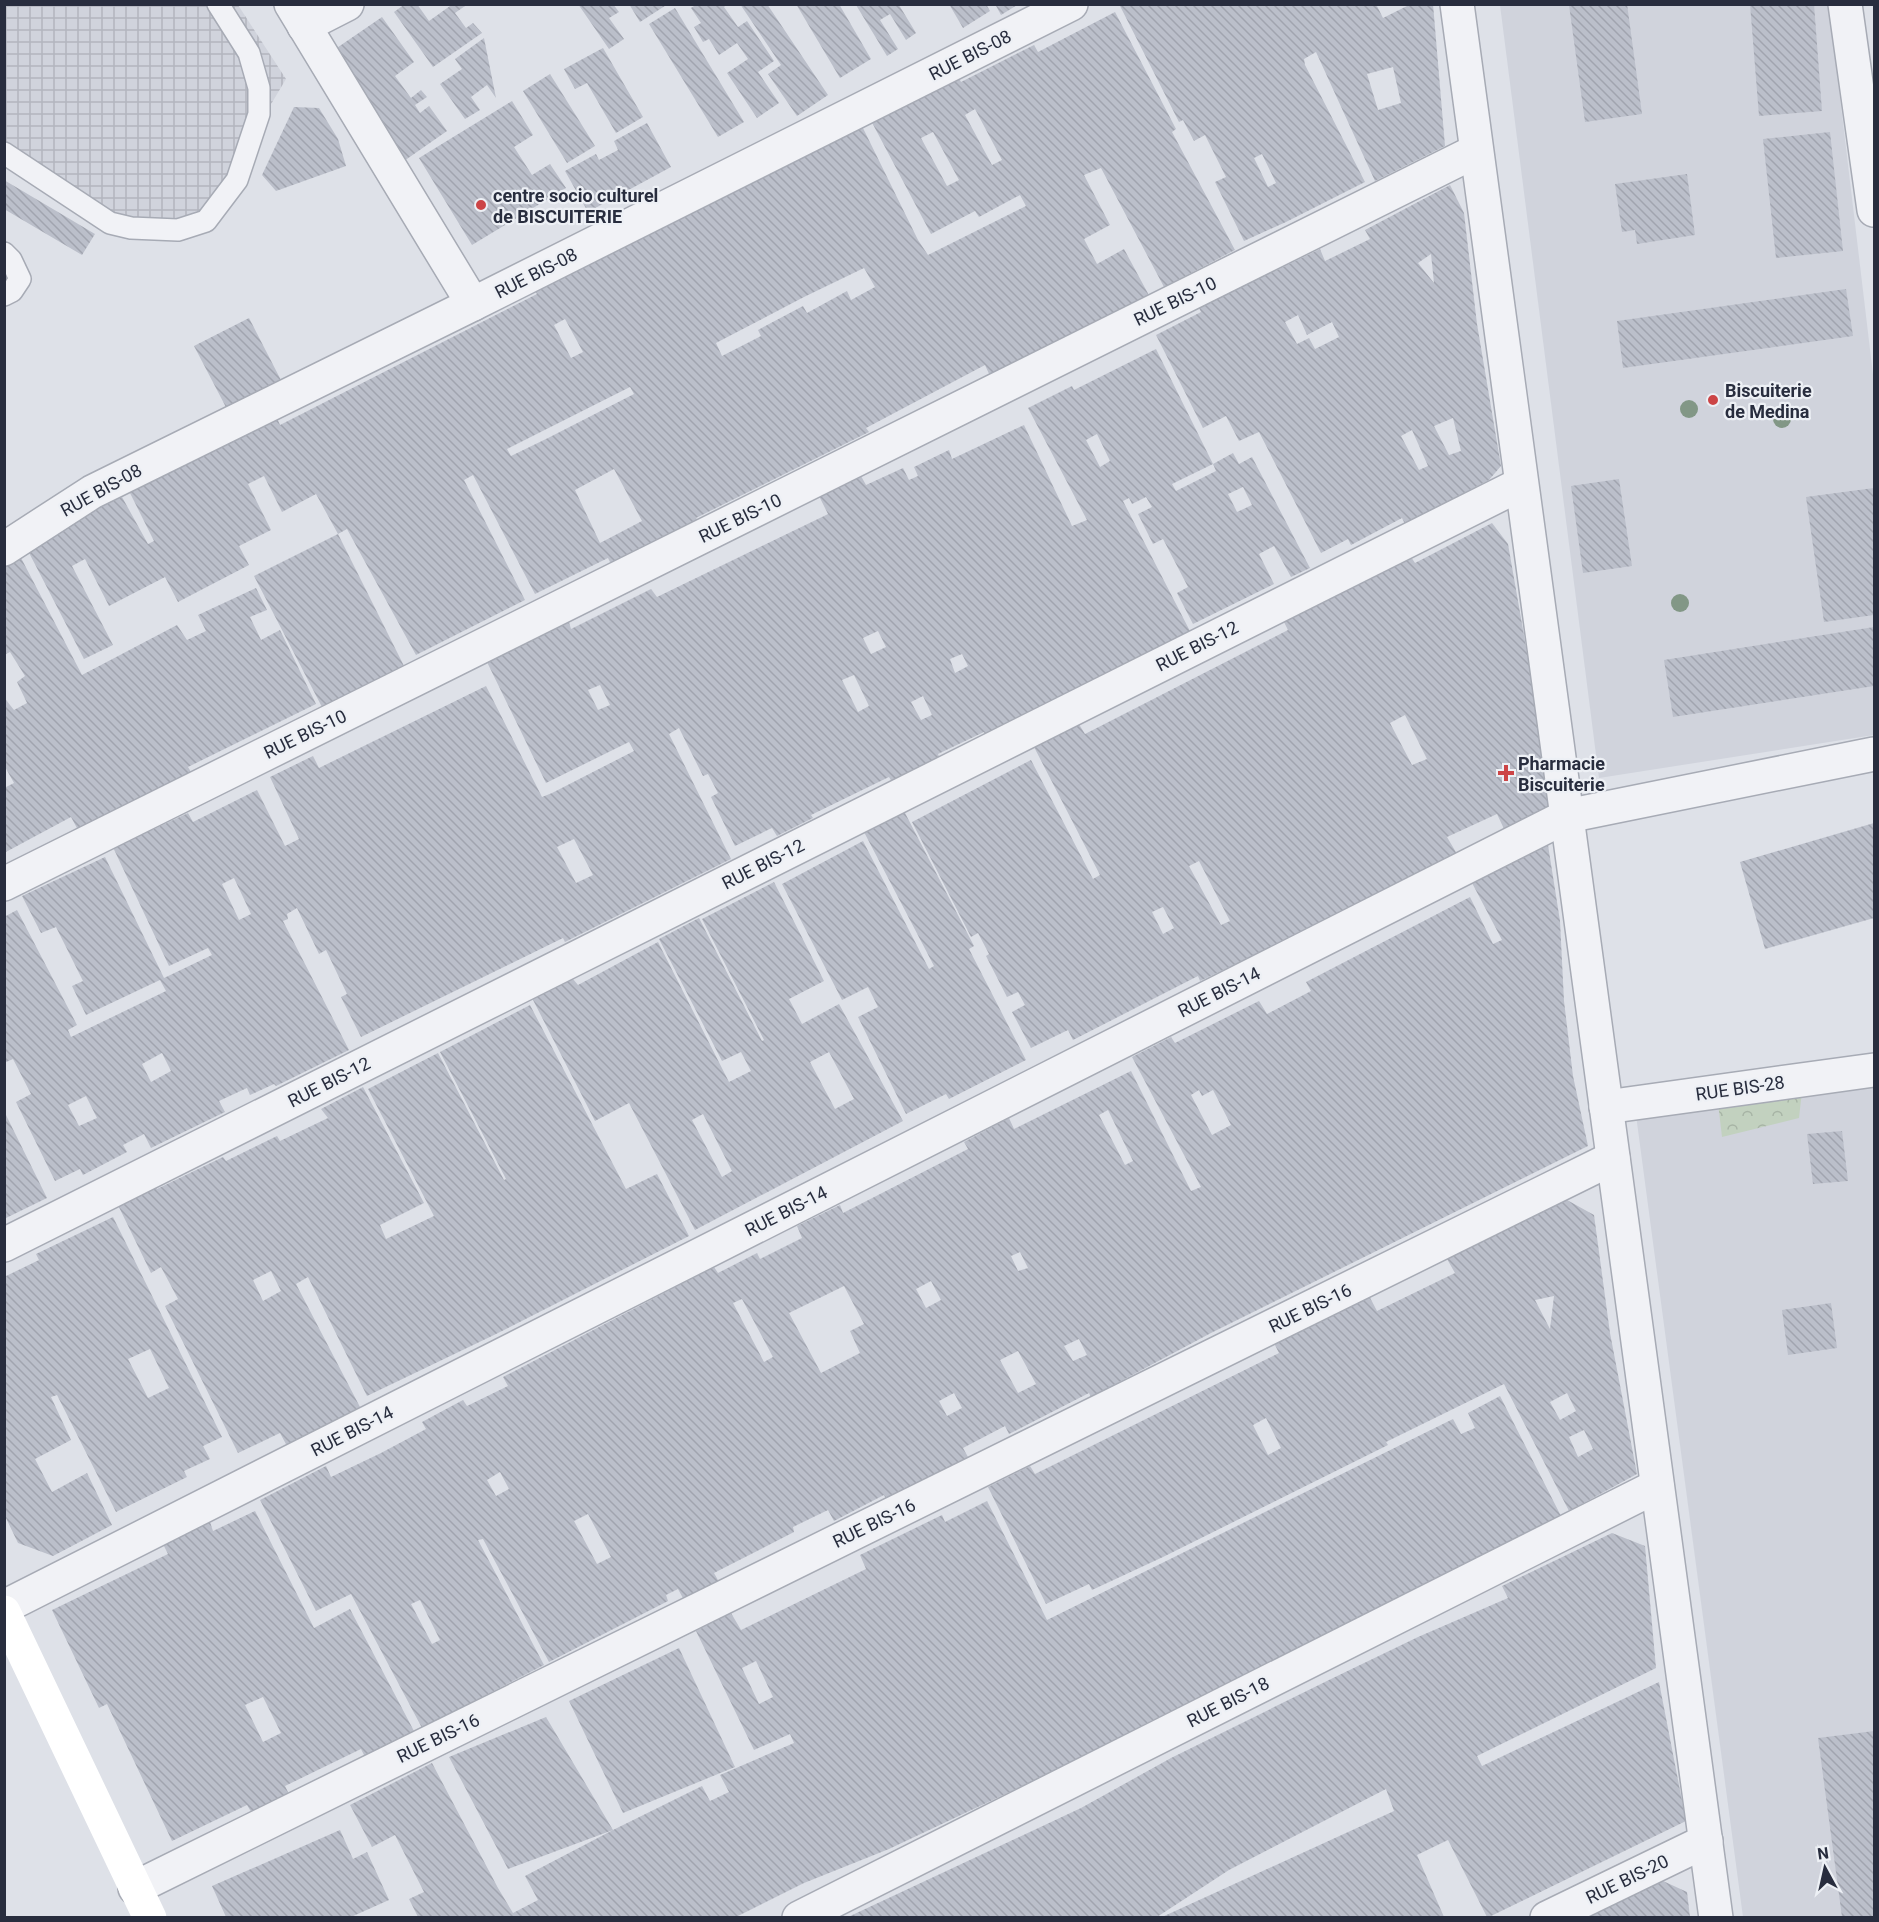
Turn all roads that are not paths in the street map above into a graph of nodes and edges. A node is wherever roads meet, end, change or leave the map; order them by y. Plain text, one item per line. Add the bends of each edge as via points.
1 (218, 4) edge
2 (347, 4) edge
3 (1071, 4) edge
4 (1457, 4) edge
5 (1845, 4) edge
6 (298, 15) edge
7 (1476, 151) junction
8 (4, 153) edge
9 (1875, 210) edge
10 (4, 253) edge
11 (4, 295) edge
12 (473, 304) junction
13 (1521, 484) junction
14 (4, 549) edge
15 (1875, 754) edge
16 (1567, 816) junction
17 (4, 884) edge
18 (1875, 1070) edge
19 (1606, 1107) junction
20 (1613, 1158) junction
21 (4, 1245) edge
22 (1657, 1486) junction
23 (4, 1607) edge
24 (4, 1612) edge
25 (1706, 1841) junction
26 (135, 1888) junction
27 (150, 1917) edge
28 (798, 1917) edge
29 (1547, 1917) edge
30 (1716, 1917) edge

1 - 8 lane via 249,53 259,88 259,114 237,180 206,221 178,230 110,223
2 - 6 street
3 - 12 street, RUE BIS-08
4 - 7 street
5 - 9 street
6 - 12 street
7 - 13 street
7 - 17 street, RUE BIS-10
10 - 11 lane via 20,279
12 - 14 street, RUE BIS-08 via 93,492
13 - 16 street
13 - 21 street, RUE BIS-12
15 - 16 street, RUE BIS-14
16 - 19 street
16 - 23 street, RUE BIS-14
18 - 19 street, RUE BIS-28
19 - 20 street
20 - 22 street
20 - 26 street, RUE BIS-16
22 - 25 street
22 - 28 street, RUE BIS-18
24 - 26 main road
25 - 29 street, RUE BIS-20
25 - 30 street
26 - 27 main road

